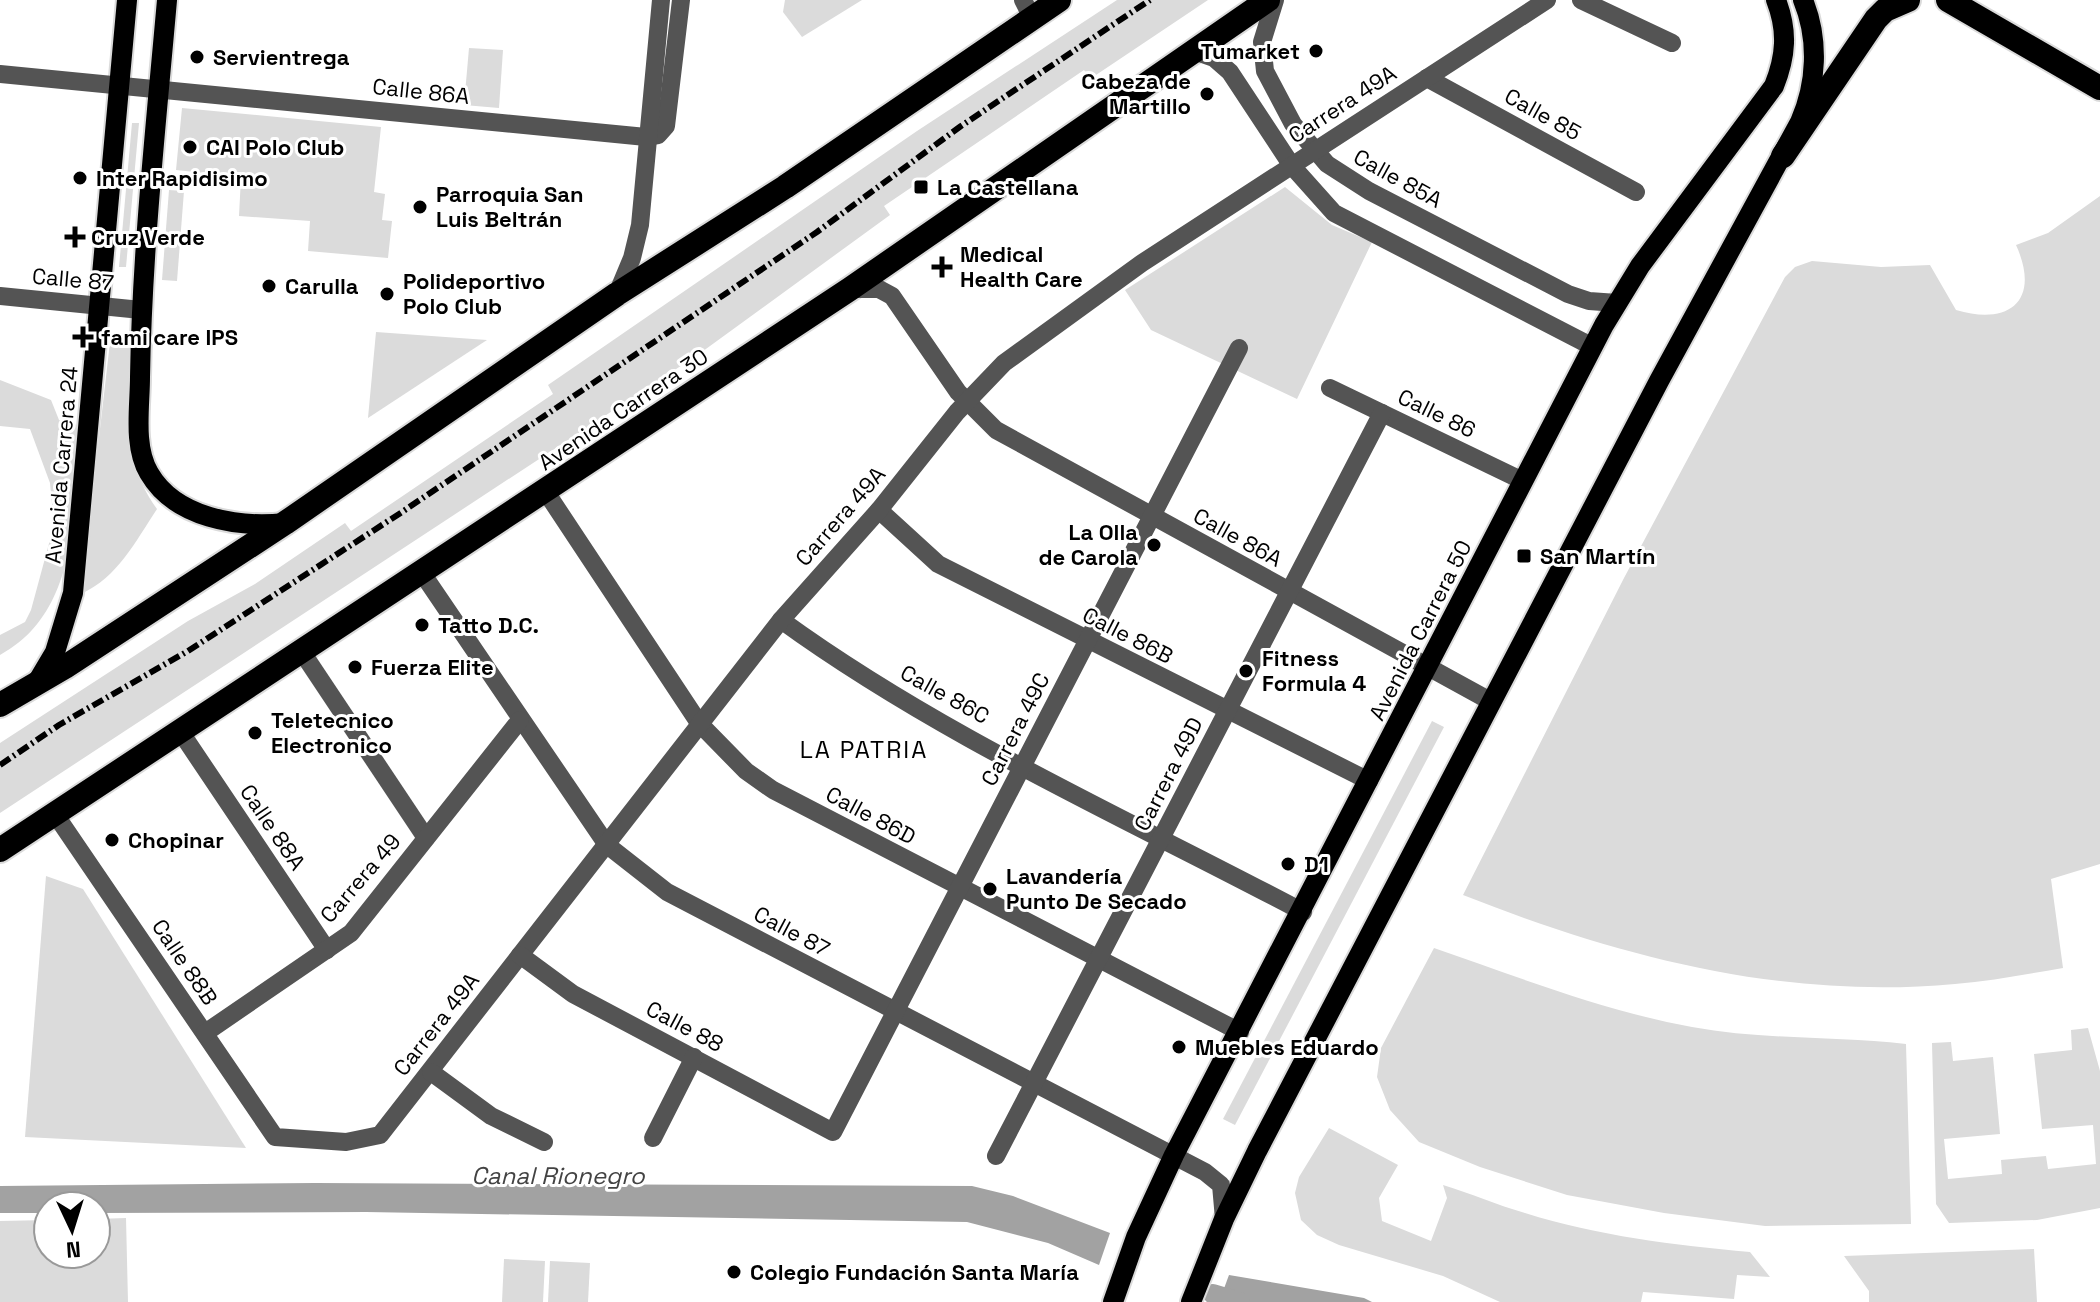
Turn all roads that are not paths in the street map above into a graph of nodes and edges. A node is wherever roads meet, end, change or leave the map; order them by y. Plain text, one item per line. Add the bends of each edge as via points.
1 (127, 0) edge
2 (167, 0) edge
3 (661, 0) edge
4 (681, 0) edge
5 (1059, 0) edge
6 (1268, 0) edge
7 (1275, 0) edge
8 (1547, 0) edge
9 (1581, 0) edge
10 (1776, 0) edge
11 (1803, 0) edge
12 (1908, 0) edge
13 (1948, 0) edge
14 (1027, 9) edge
15 (1672, 43) dead end
16 (1194, 51) junction
17 (0, 74) edge
18 (1427, 78) junction
19 (119, 85) junction
20 (2100, 88) edge
21 (159, 89) junction
22 (646, 137) junction
23 (1314, 151) junction
24 (1783, 156) junction
25 (1292, 166) junction
26 (1636, 192) dead end
27 (850, 289) junction
28 (617, 294) junction
29 (0, 296) edge
30 (1617, 303) junction
31 (100, 306) junction
32 (141, 310) junction
33 (1593, 347) junction
34 (1239, 348) dead end
35 (1330, 388) dead end
36 (967, 403) junction
37 (1382, 413) junction
38 (1523, 481) junction
39 (546, 492) junction
40 (879, 510) junction
41 (1152, 516) junction
42 (285, 523) junction
43 (422, 573) junction
44 (1289, 593) junction
45 (781, 620) junction
46 (1087, 642) junction
47 (302, 652) junction
48 (1429, 668) junction
49 (34, 687) junction
50 (1492, 702) junction
51 (0, 707) edge
52 (1227, 712) junction
53 (520, 720) junction
54 (699, 723) junction
55 (180, 731) junction
56 (1023, 765) junction
57 (1369, 781) junction
58 (55, 814) junction
59 (426, 838) junction
60 (1161, 838) junction
61 (607, 845) junction
62 (0, 850) edge
63 (959, 889) junction
64 (1303, 912) junction
65 (327, 950) junction
66 (520, 955) junction
67 (1098, 961) junction
68 (895, 1012) junction
69 (1240, 1032) junction
70 (205, 1033) junction
71 (694, 1057) junction
72 (431, 1072) junction
73 (1034, 1084) junction
74 (833, 1132) joint
75 (275, 1137) joint
76 (653, 1138) dead end
77 (544, 1142) dead end
78 (1174, 1155) junction
79 (996, 1156) dead end
80 (1224, 1219) junction
81 (1113, 1302) edge
82 (1191, 1302) edge

1 - 19 main road, Avenida Carrera 24
2 - 21 main road
3 - 22 street
4 - 22 street via 666,126 658,135
5 - 14 highway
6 - 16 highway, Avenida Carrera 30
7 - 23 street, Calle 85A via 1262,42 1265,71
8 - 18 street, Carrera 49A
9 - 15 street
10 - 30 main road, Avenida Carrera 50 via 1785,37 1774,86
11 - 24 main road via 1813,31 1811,90
12 - 24 highway via 1876,19
13 - 20 highway
14 - 28 highway via 785,187
16 - 25 street via 1214,58 1230,72
16 - 27 highway, Avenida Carrera 30
17 - 19 street, Calle 86A
18 - 23 street, Carrera 49A
18 - 26 street, Calle 85
19 - 21 street, Calle 86A
19 - 31 main road, Avenida Carrera 24
21 - 22 street, Calle 86A
21 - 32 main road
22 - 28 street via 640,225
23 - 25 street, Carrera 49A
23 - 30 street, Calle 85A via 1342,176 1568,294
24 - 50 main road
25 - 33 street via 1316,196 1352,224
25 - 36 street, Carrera 49A via 1021,349
27 - 36 street via 879,289 892,296
27 - 39 highway, Avenida Carrera 30
28 - 42 highway
29 - 31 street, Calle 87
30 - 33 main road, Avenida Carrera 50
31 - 32 street, Calle 87
31 - 49 main road, Avenida Carrera 24 via 73,593 55,652
32 - 42 main road via 140,440 148,472 167,494 201,513 239,523
33 - 38 main road, Avenida Carrera 50
34 - 41 street, Carrera 49C
35 - 37 street, Calle 86
36 - 40 street, Carrera 49A
36 - 41 street, Calle 86A via 996,430
37 - 38 street, Calle 86
37 - 44 street, Carrera 49D
38 - 48 main road, Avenida Carrera 50
39 - 43 highway, Avenida Carrera 30
39 - 54 street, Calle 86D
40 - 45 street, Carrera 49A
40 - 46 street, Calle 86B via 938,564
41 - 44 street, Calle 86A
41 - 46 street, Carrera 49C
42 - 49 highway
43 - 47 highway, Avenida Carrera 30
43 - 53 street, Calle 87
44 - 48 street, Calle 86A
44 - 52 street, Carrera 49D
45 - 54 street, Carrera 49A
45 - 56 street, Calle 86C via 845,666
46 - 52 street, Calle 86B
46 - 56 street, Carrera 49C
47 - 55 highway, Avenida Carrera 30
47 - 59 street
48 - 50 street, Calle 86A
48 - 57 main road, Avenida Carrera 50
49 - 51 highway
50 - 80 main road
52 - 57 street, Calle 86B
52 - 60 street, Carrera 49D
53 - 59 street, Carrera 49
53 - 61 street, Calle 87
54 - 61 street, Carrera 49A
54 - 63 street, Calle 86D via 746,771 773,790
55 - 58 highway, Avenida Carrera 30
55 - 65 street, Calle 88A
56 - 60 street, Calle 86C
56 - 63 street, Carrera 49C
57 - 64 main road, Avenida Carrera 50
58 - 62 highway, Avenida Carrera 30
58 - 70 street, Calle 88B
59 - 65 street, Carrera 49 via 351,933
60 - 64 street, Calle 86C
60 - 67 street, Carrera 49D
61 - 66 street, Carrera 49A
61 - 68 street, Calle 87 via 667,892
63 - 67 street, Calle 86D
63 - 68 street, Carrera 49C
64 - 69 main road, Avenida Carrera 50
65 - 70 street, Carrera 49
66 - 71 street, Calle 88 via 573,994
66 - 72 street, Carrera 49A
67 - 69 street, Calle 86D
67 - 73 street, Carrera 49D
68 - 73 street, Calle 87
68 - 74 street, Carrera 49C
69 - 78 main road, Avenida Carrera 50
70 - 75 street, Calle 88B
71 - 74 street, Calle 88
71 - 76 street
72 - 75 street, Carrera 49A via 380,1135 370,1140
72 - 77 street via 491,1116
73 - 78 street, Calle 87
73 - 79 street, Carrera 49D
78 - 80 street, Calle 87 via 1221,1185
78 - 81 main road, Avenida Carrera 50
80 - 82 main road

